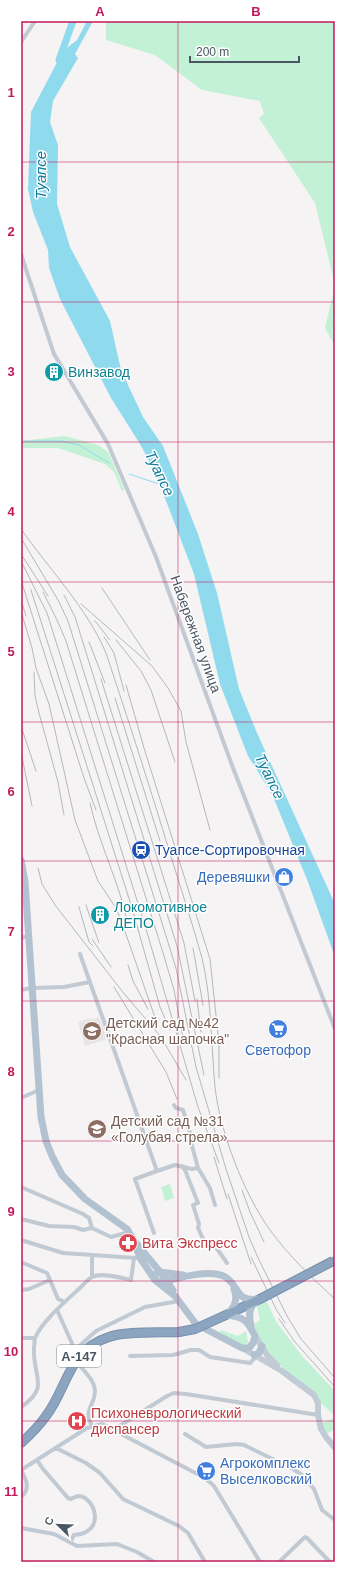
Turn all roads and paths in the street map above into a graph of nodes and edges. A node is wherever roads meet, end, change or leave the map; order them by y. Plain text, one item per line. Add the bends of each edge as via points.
1 (35, 21) edge
2 (21, 42) edge
3 (21, 254) edge
4 (21, 860) edge
5 (23, 883) edge
6 (24, 937) edge
7 (80, 954) dead end
8 (90, 982) junction
9 (32, 988) junction
10 (21, 990) edge
11 (335, 1030) edge
12 (39, 1090) junction
13 (21, 1098) edge
14 (174, 1105) dead end
15 (182, 1166) junction
16 (198, 1168) junction
17 (157, 1171) junction
18 (21, 1187) edge
19 (215, 1205) dead end
20 (21, 1219) edge
21 (92, 1228) junction
22 (129, 1232) junction
23 (154, 1233) dead end
24 (21, 1240) edge
25 (134, 1241) junction
26 (92, 1256) junction
27 (137, 1258) junction
28 (334, 1260) edge
29 (21, 1262) edge
30 (227, 1263) dead end
31 (160, 1272) junction
32 (189, 1275) junction
33 (92, 1276) junction
34 (50, 1280) junction
35 (155, 1280) junction
36 (166, 1281) junction
37 (231, 1283) junction
38 (21, 1290) edge
39 (175, 1296) junction
40 (260, 1298) junction
41 (65, 1302) junction
42 (57, 1310) junction
43 (226, 1316) junction
44 (254, 1333) junction
45 (21, 1338) edge
46 (35, 1338) junction
47 (262, 1346) junction
48 (242, 1348) junction
49 (130, 1356) dead end
50 (256, 1356) junction
51 (82, 1367) dead end
52 (282, 1371) junction
53 (21, 1407) edge
54 (318, 1415) junction
55 (92, 1426) junction
56 (113, 1430) junction
57 (185, 1434) dead end
58 (21, 1443) edge
59 (56, 1448) junction
60 (335, 1448) edge
61 (38, 1460) junction
62 (21, 1497) edge
63 (335, 1520) edge
64 (21, 1528) edge
65 (70, 1542) junction
66 (154, 1562) edge
67 (204, 1562) edge
68 (260, 1562) edge
69 (280, 1562) edge
70 (330, 1562) edge

1 - 2 street
3 - 11 street, Набережная улица via 54,354 108,444 156,557
4 - 5 main road
5 - 6 main road
6 - 9 main road
7 - 8 street
8 - 9 street via 64,987
8 - 17 street
9 - 10 street
9 - 12 main road
12 - 13 street
12 - 22 main road via 45,1137 62,1175 85,1199
14 - 16 street via 183,1110
15 - 16 street
15 - 17 street via 175,1165
15 - 30 street via 198,1203 193,1205 204,1242 213,1243
16 - 19 street via 210,1188
17 - 23 street via 135,1179
18 - 21 street via 83,1214 89,1218
20 - 21 street via 49,1226 83,1230
21 - 22 street via 112,1237
22 - 25 main road
24 - 26 street via 63,1253
25 - 27 main road
25 - 31 main road
26 - 27 street
26 - 33 street
27 - 33 street via 131,1280 106,1275
27 - 35 main road
28 - 40 highway, А-147, bridge
29 - 34 street via 46,1273
31 - 32 main road
31 - 35 main road via 155,1275
31 - 36 main road
32 - 36 main road
32 - 37 main road via 222,1276
32 - 39 main road via 176,1281
33 - 41 street
34 - 38 street
34 - 41 street via 58,1298
35 - 36 main road
35 - 39 main road
36 - 39 main road
37 - 40 main road via 245,1298
37 - 43 main road via 236,1294 236,1302
39 - 42 street via 145,1307 96,1331 76,1350
39 - 48 main road via 196,1324
40 - 43 highway, А-147
40 - 44 main road, А-147 via 252,1306 249,1314
41 - 42 street
42 - 46 street
43 - 44 main road via 240,1316
43 - 58 highway, А-147, bridge via 195,1329 179,1332 109,1337 85,1350 72,1367 47,1416
44 - 47 main road
44 - 48 main road via 253,1343 249,1348
45 - 46 street
46 - 53 street via 33,1357 39,1385 32,1400
47 - 50 main road
47 - 52 main road
48 - 50 main road
49 - 50 street via 173,1355 199,1350 210,1357 250,1363
50 - 52 main road
51 - 55 street via 95,1393 88,1416
52 - 54 main road via 314,1396 318,1404
54 - 56 street via 174,1393
54 - 60 main road via 321,1429
55 - 56 street via 102,1424
55 - 59 street
56 - 68 street via 205,1478 214,1486
57 - 63 street via 206,1447 244,1445 293,1469 309,1482 322,1510
59 - 61 street
59 - 67 street via 100,1473 123,1499 179,1526 188,1533
61 - 62 street via 21,1470 28,1482 27,1490
61 - 65 street via 68,1498 84,1498 94,1509 96,1517 91,1529 74,1535
64 - 65 street via 54,1534
65 - 66 street via 77,1546 117,1544
69 - 70 street via 305,1537

